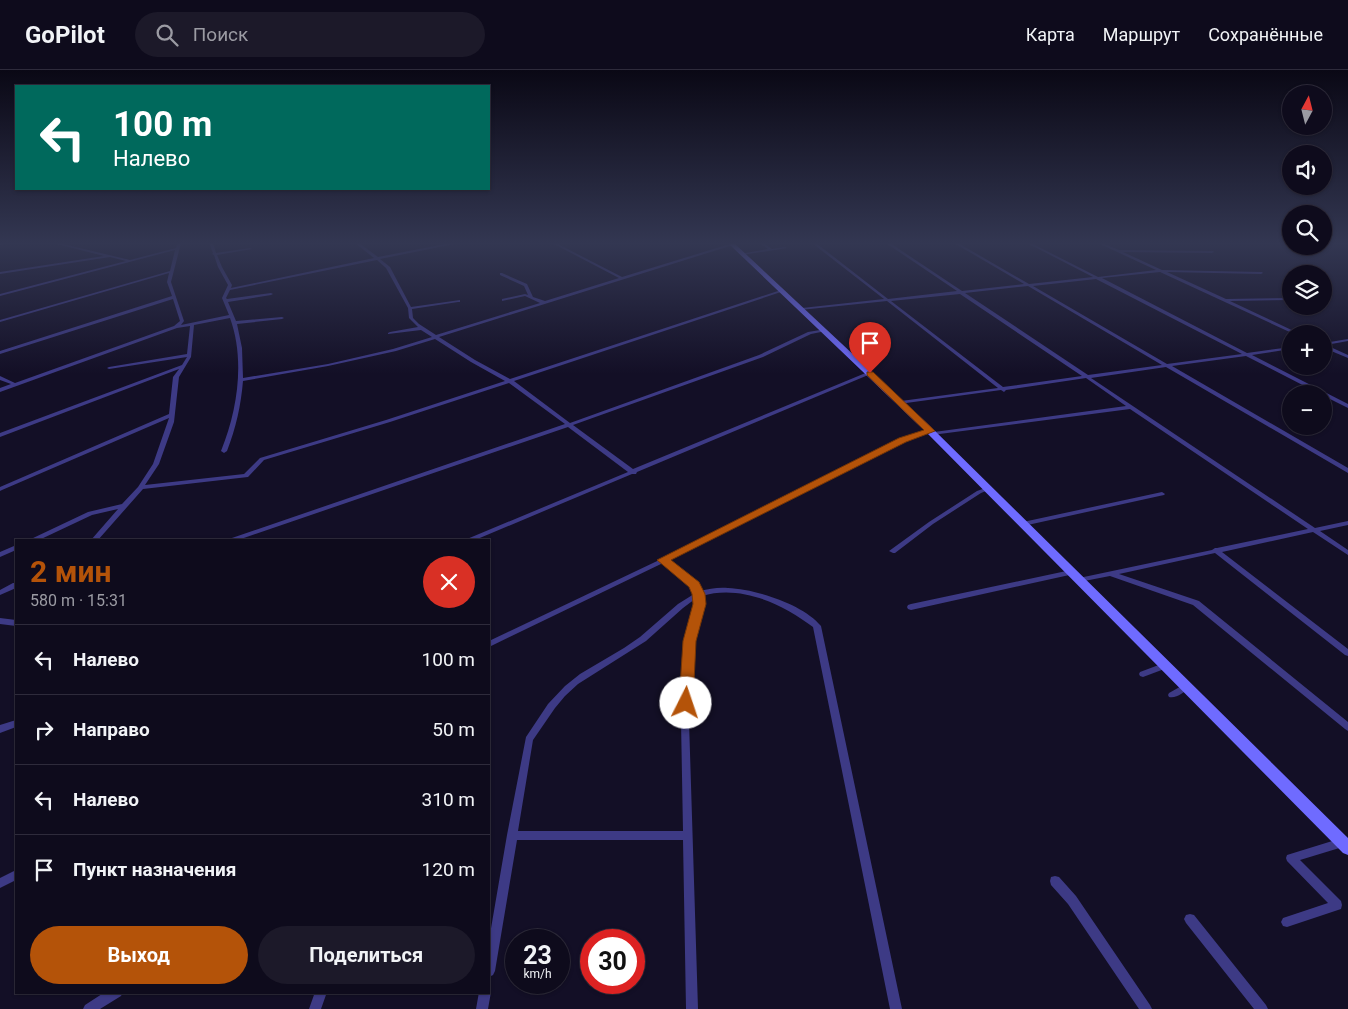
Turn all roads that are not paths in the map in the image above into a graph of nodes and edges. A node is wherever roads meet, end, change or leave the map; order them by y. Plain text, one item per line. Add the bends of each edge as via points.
1 (31, 287) edge
2 (119, 287) edge
3 (171, 287) edge
4 (240, 287) edge
5 (399, 287) edge
6 (527, 287) edge
7 (598, 287) edge
8 (777, 287) edge
9 (872, 287) edge
10 (952, 287) edge
11 (1003, 287) edge
12 (1032, 287) edge
13 (1115, 287) edge
14 (1195, 287) edge
15 (230, 289) joint
16 (782, 291) junction
17 (960, 292) junction
18 (271, 294) dead end
19 (0, 295) edge
20 (530, 296) junction
21 (174, 297) junction
22 (888, 299) junction
23 (1282, 299) edge
24 (503, 300) dead end
25 (1225, 300) junction
26 (225, 301) junction
27 (458, 301) dead end
28 (545, 303) junction
29 (410, 308) junction
30 (802, 309) junction
31 (231, 316) junction
32 (282, 318) dead end
33 (0, 321) edge
34 (233, 323) junction
35 (192, 324) junction
36 (176, 327) junction
37 (1282, 327) edge
38 (422, 328) junction
39 (824, 330) junction
40 (390, 333) dead end
41 (437, 338) junction
42 (1348, 340) edge
43 (1332, 343) edge
44 (1282, 349) edge
45 (1332, 349) edge
46 (0, 353) edge
47 (1249, 354) junction
48 (189, 355) junction
49 (1348, 357) edge
50 (183, 366) junction
51 (1169, 366) junction
52 (109, 368) dead end
53 (870, 373) junction
54 (0, 378) edge
55 (1087, 378) junction
56 (240, 380) junction
57 (510, 381) junction
58 (14, 384) junction
59 (0, 390) edge
60 (1004, 390) junction
61 (901, 403) junction
62 (1348, 406) edge
63 (1131, 407) junction
64 (172, 415) junction
65 (569, 425) junction
66 (932, 433) junction
67 (0, 435) edge
68 (224, 451) dead end
69 (1348, 471) edge
70 (634, 473) junction
71 (141, 486) junction
72 (0, 489) edge
73 (988, 489) junction
74 (1162, 494) dead end
75 (123, 506) junction
76 (1348, 523) edge
77 (1023, 524) junction
78 (1312, 530) junction
79 (35, 539) edge
80 (95, 539) edge
81 (234, 539) edge
82 (471, 539) edge
83 (15, 548) edge
84 (1215, 550) junction
85 (893, 551) dead end
86 (1348, 553) edge
87 (0, 555) edge
88 (663, 560) junction
89 (1071, 572) junction
90 (1110, 573) junction
91 (1078, 580) junction
92 (15, 586) edge
93 (0, 593) edge
94 (699, 594) junction
95 (911, 606) dead end
96 (0, 621) edge
97 (15, 622) edge
98 (490, 644) edge
99 (1348, 653) edge
100 (1164, 666) junction
101 (1143, 674) dead end
102 (1185, 687) junction
103 (1172, 695) dead end
104 (15, 723) edge
105 (1348, 727) edge
106 (0, 729) edge
107 (512, 835) junction
108 (687, 836) junction
109 (1345, 845) edge
110 (15, 876) edge
111 (1055, 881) dead end
112 (0, 883) edge
113 (1190, 919) dead end
114 (1287, 922) dead end
115 (490, 965) edge
116 (114, 994) edge
117 (320, 994) edge
118 (485, 994) edge
119 (89, 1009) edge
120 (315, 1009) edge
121 (482, 1009) edge
122 (692, 1009) edge
123 (896, 1009) edge
124 (1146, 1009) edge
125 (1262, 1009) edge

1 - 19 street
2 - 33 street
3 - 21 street
4 - 15 street
5 - 29 street
6 - 20 street
7 - 28 street
8 - 16 street
9 - 22 street
10 - 17 street
11 - 17 street
12 - 51 street
13 - 47 street
14 - 25 street
15 - 26 street via 225,294
16 - 30 street
16 - 57 street
17 - 22 street
17 - 55 street
18 - 26 street
20 - 24 street
20 - 28 street
21 - 36 street via 182,321
21 - 46 street
22 - 30 street
22 - 60 street
23 - 25 street
25 - 37 street
26 - 31 street
27 - 29 street
28 - 41 street
29 - 38 street via 411,318
30 - 39 street
31 - 34 street
31 - 35 street
32 - 34 street
34 - 56 street via 237,333
35 - 36 street
35 - 48 street
36 - 58 street
38 - 40 street
38 - 41 street
39 - 53 street
39 - 65 street
41 - 56 street via 356,359
41 - 57 street
42 - 43 street
44 - 47 street
45 - 49 street
47 - 51 street
47 - 62 street
48 - 50 street
48 - 52 street
50 - 64 street via 176,378
50 - 67 street
51 - 55 street
51 - 69 street
53 - 61 street
53 - 70 street
54 - 58 street
55 - 60 street
55 - 63 street
56 - 68 street via 234,424
57 - 65 street
57 - 71 street via 262,458 246,476
58 - 59 street
60 - 61 street
61 - 66 street
63 - 66 street
63 - 78 street
64 - 71 street via 156,464
64 - 72 street
65 - 70 street
65 - 81 street
66 - 73 street
66 - 88 street via 902,440
70 - 82 street
71 - 75 street
73 - 77 street
73 - 85 street via 931,523
74 - 77 street
75 - 79 street via 90,513
75 - 80 street
76 - 78 street
77 - 89 street
78 - 84 street
78 - 86 street
83 - 87 street
84 - 90 street
84 - 99 street
88 - 94 street via 695,585
88 - 98 street
89 - 91 street
89 - 95 street
90 - 91 street
90 - 105 street via 1196,603
91 - 100 street
92 - 93 street
94 - 107 street via 659,623 637,644 568,688 542,719 529,740
94 - 108 street via 700,604 690,641 685,720
94 - 123 street via 728,591 768,598 805,615 817,626
96 - 97 street
100 - 101 street
100 - 102 street
102 - 103 street
102 - 109 street
104 - 106 street
107 - 108 street
107 - 115 street
108 - 122 street
109 - 114 street via 1291,858 1337,905
110 - 112 street
111 - 124 street via 1072,900
113 - 125 street
116 - 119 street
117 - 120 street
118 - 121 street

